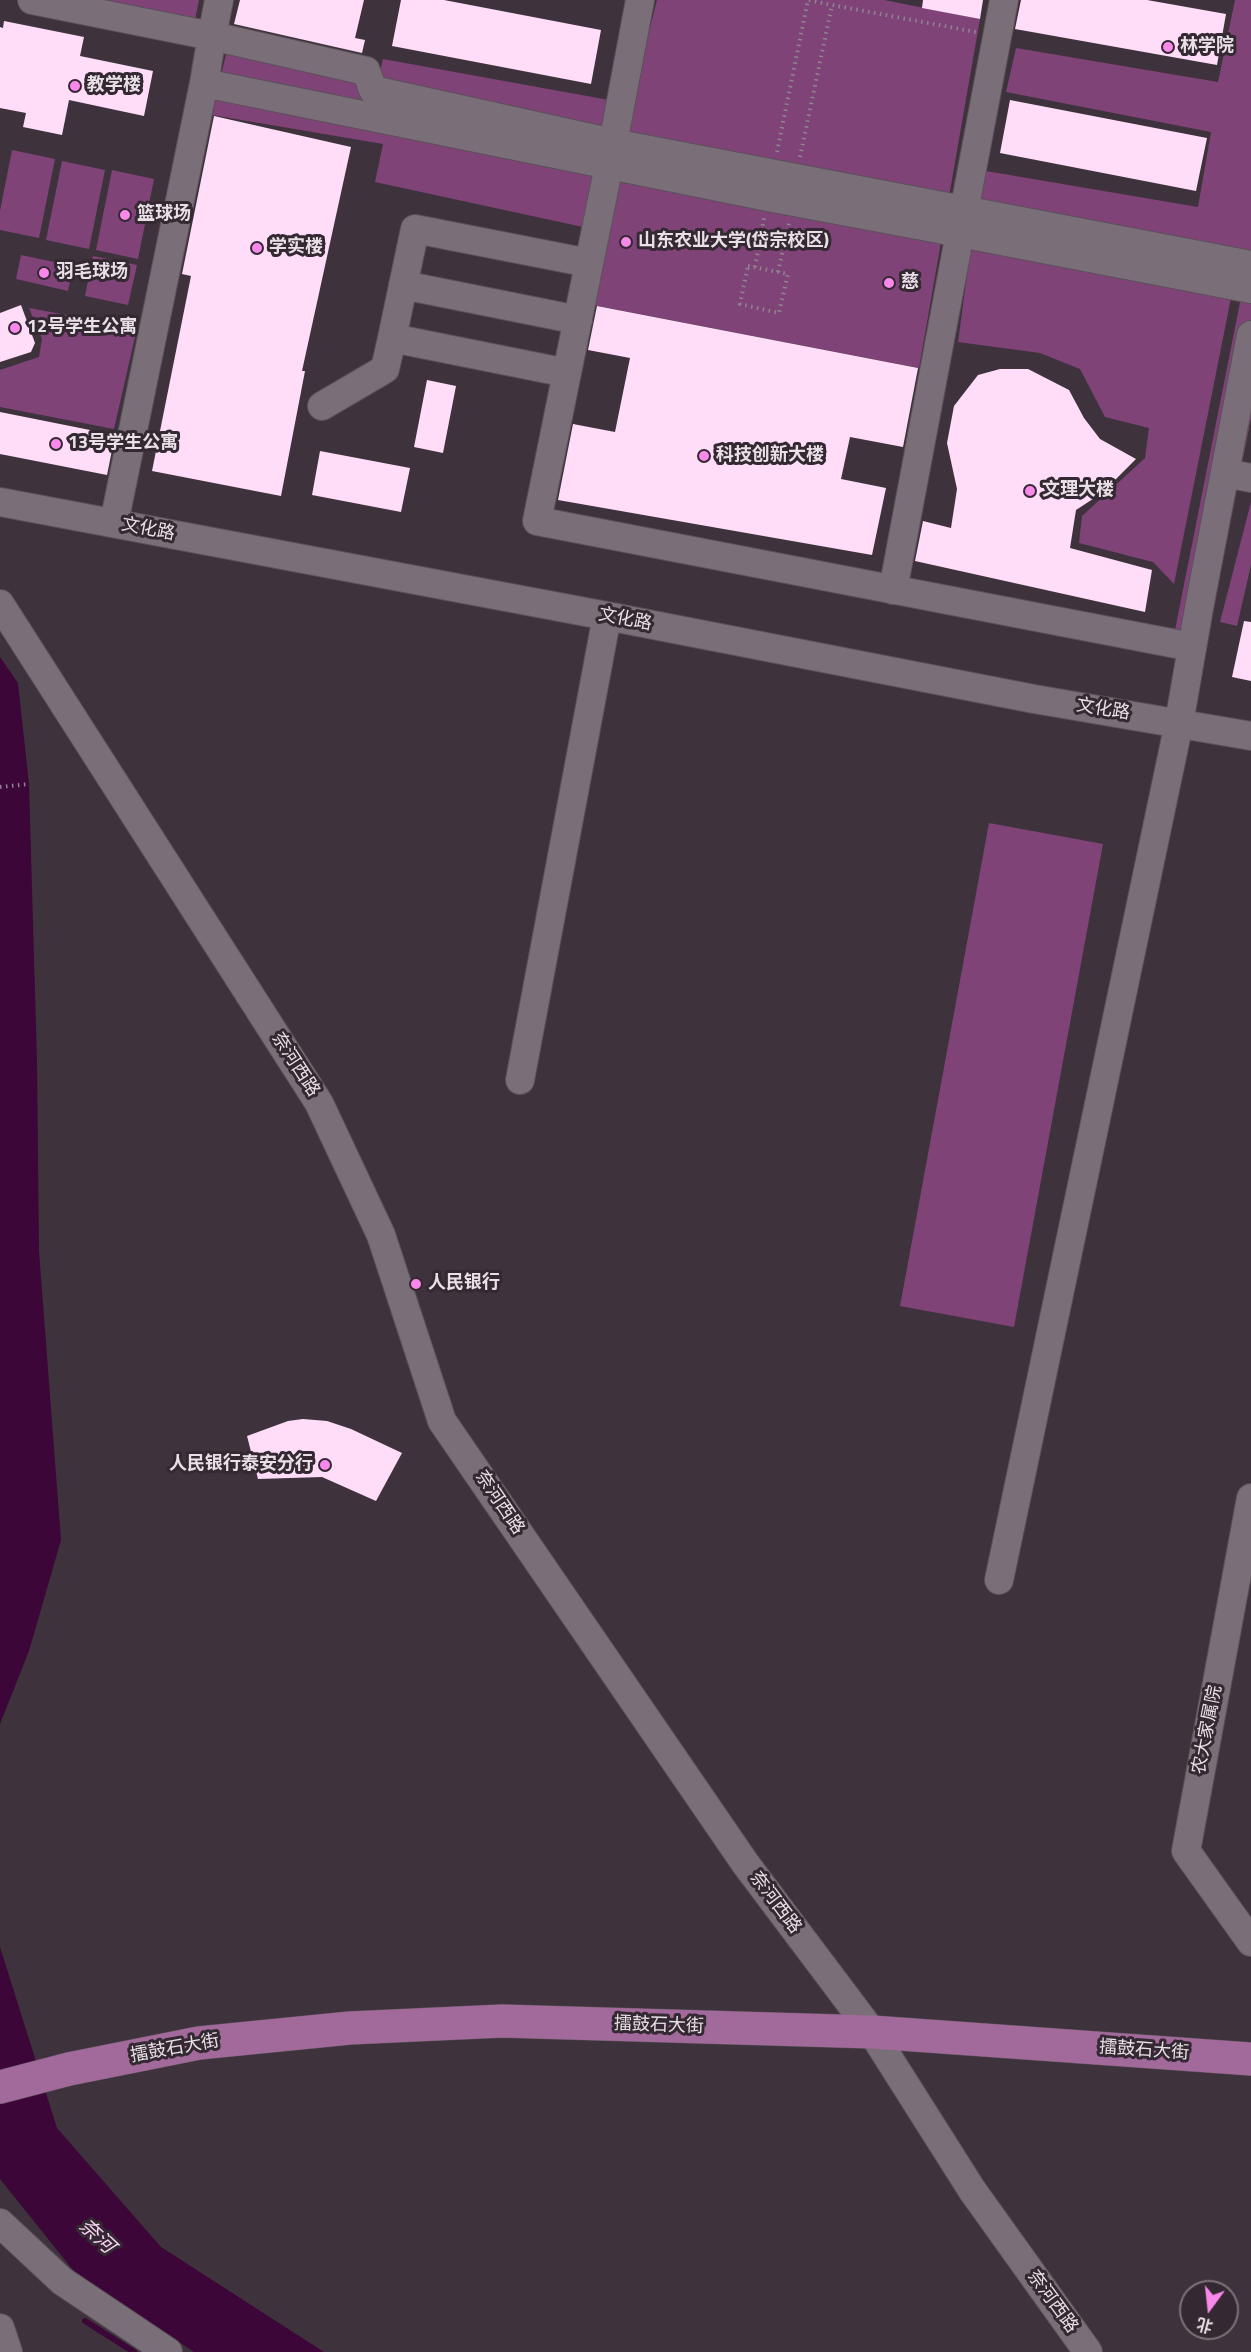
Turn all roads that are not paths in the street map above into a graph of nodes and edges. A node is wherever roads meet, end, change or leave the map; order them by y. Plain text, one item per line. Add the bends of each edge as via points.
1 (33, 0) edge
2 (219, 0) edge
3 (640, 0) edge
4 (1004, 0) edge
5 (212, 36) junction
6 (204, 83) junction
7 (611, 154) junction
8 (963, 222) junction
9 (589, 263) junction
10 (1251, 265) edge
11 (403, 285) junction
12 (1251, 290) edge
13 (578, 320) junction
14 (1251, 335) edge
15 (392, 338) junction
16 (567, 373) junction
17 (322, 406) dead end
18 (1238, 475) edge
19 (0, 502) edge
20 (114, 523) junction
21 (893, 590) junction
22 (0, 604) edge
23 (607, 616) junction
24 (1192, 647) junction
25 (1179, 723) junction
26 (1251, 736) edge
27 (520, 1080) dead end
28 (1251, 1498) edge
29 (999, 1580) dead end
30 (1251, 1942) edge
31 (872, 2032) junction
32 (1251, 2059) edge
33 (0, 2087) edge
34 (0, 2223) edge
35 (0, 2328) edge
36 (8, 2352) edge
37 (168, 2352) edge
38 (1088, 2352) edge

1 - 5 street
2 - 5 street
3 - 7 street
4 - 8 street
5 - 6 street
5 - 7 street via 366,71 373,90
6 - 7 street
6 - 20 street
7 - 8 street
7 - 9 street
8 - 10 street
8 - 12 street
8 - 21 street
9 - 11 street via 415,229
9 - 13 street
11 - 13 street
11 - 15 street
13 - 16 street
14 - 18 street
15 - 16 street
15 - 17 street via 385,369
16 - 21 street via 537,521
18 - 24 street
19 - 20 street, 文化路
20 - 23 street, 文化路
21 - 24 street
22 - 31 street, 奈河西路 via 319,1103 381,1235 442,1420 745,1863
23 - 25 street, 文化路 via 1034,699
23 - 27 street
24 - 25 street
25 - 26 street, 文化路
25 - 29 street
28 - 30 street, 农大家属院 via 1186,1851
31 - 32 main road, 擂鼓石大街
31 - 33 main road, 擂鼓石大街 via 502,2021 350,2028 199,2043
31 - 38 street, 奈河西路 via 972,2190
34 - 37 street via 62,2281
35 - 36 street

